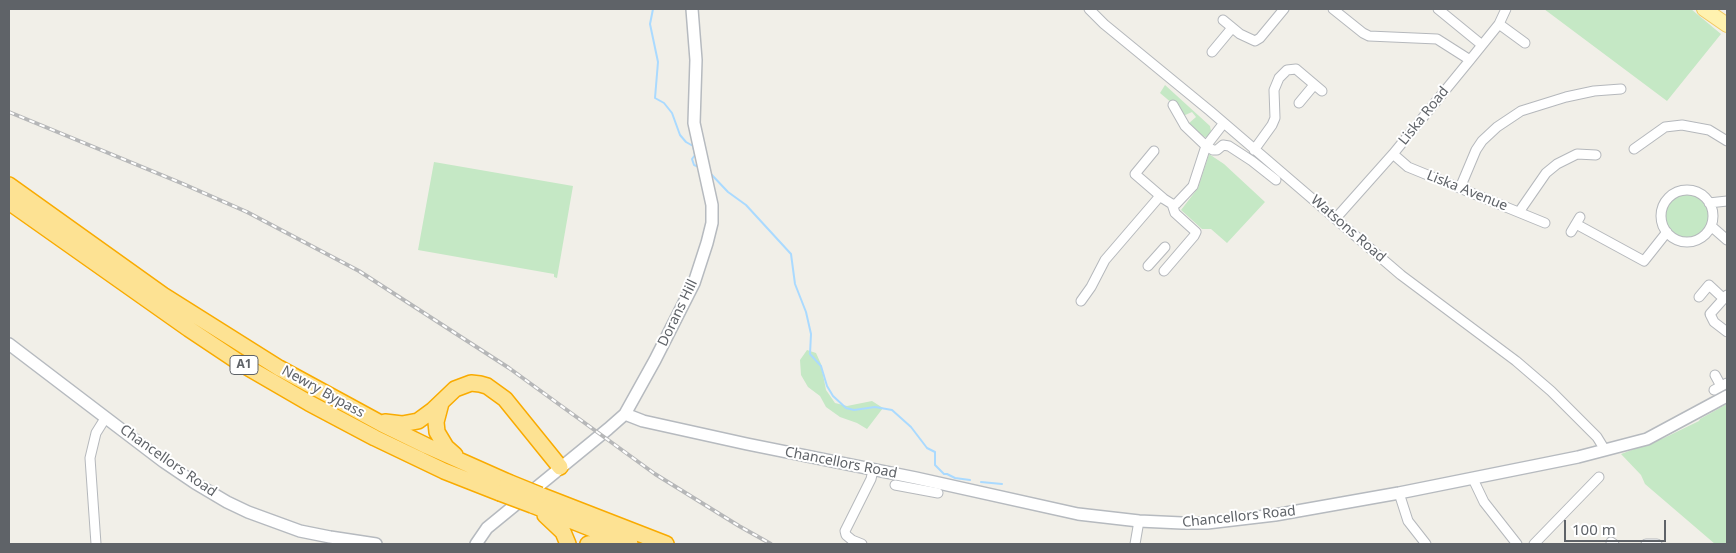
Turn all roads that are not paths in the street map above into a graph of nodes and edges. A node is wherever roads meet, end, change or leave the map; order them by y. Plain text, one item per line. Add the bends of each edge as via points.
1 (692, 9) edge
2 (1089, 9) edge
3 (1284, 9) edge
4 (1333, 9) edge
5 (1438, 9) edge
6 (1506, 9) edge
7 (1704, 9) edge
8 (1223, 20) dead end
9 (1499, 24) junction
10 (1727, 25) edge
11 (1232, 28) junction
12 (1525, 43) dead end
13 (1482, 45) junction
14 (1212, 52) dead end
15 (1470, 60) junction
16 (1621, 90) dead end
17 (1299, 103) dead end
18 (1173, 105) dead end
19 (1223, 124) junction
20 (1727, 140) edge
21 (1206, 146) junction
22 (1634, 149) dead end
23 (1254, 150) junction
24 (1154, 151) dead end
25 (1392, 154) junction
26 (1596, 155) dead end
27 (1276, 180) dead end
28 (9, 185) edge
29 (1460, 188) junction
30 (1160, 196) junction
31 (1727, 201) edge
32 (9, 202) edge
33 (1709, 203) junction
34 (1172, 204) junction
35 (1519, 212) junction
36 (1336, 218) junction
37 (1544, 223) dead end
38 (1576, 224) dead end
39 (1711, 226) junction
40 (1667, 232) junction
41 (1727, 240) edge
42 (1165, 247) dead end
43 (1158, 255) junction
44 (1148, 266) dead end
45 (1699, 297) dead end
46 (1726, 297) edge
47 (1081, 301) dead end
48 (1727, 332) edge
49 (9, 344) edge
50 (1715, 375) dead end
51 (1722, 389) edge
52 (442, 401) junction
53 (624, 414) junction
54 (106, 417) junction
55 (374, 420) junction
56 (1605, 450) junction
57 (468, 465) junction
58 (560, 467) junction
59 (873, 470) junction
60 (1599, 477) dead end
61 (1472, 479) junction
62 (915, 483) junction
63 (895, 485) dead end
64 (504, 487) junction
65 (938, 493) dead end
66 (1399, 493) junction
67 (535, 502) junction
68 (1139, 521) junction
69 (627, 543) edge
70 (96, 544) edge
71 (376, 544) edge
72 (476, 544) edge
73 (568, 544) edge
74 (588, 544) edge
75 (666, 544) edge
76 (862, 544) edge
77 (1135, 544) edge
78 (1426, 544) edge
79 (1517, 544) edge
80 (1534, 544) edge
81 (1646, 544) edge
82 (1657, 544) edge

1 - 53 street, Dorans Hill via 696,60 694,123 712,205 712,222 700,265 682,306
2 - 19 street, Watsons Road
3 - 11 street via 1255,41
4 - 15 street via 1369,36 1437,39
5 - 13 street
6 - 9 street, Liska Road
7 - 10 main road
8 - 11 street
9 - 12 street
9 - 13 street, Liska Road
11 - 14 street
13 - 15 street, Liska Road
15 - 25 street, Liska Road
16 - 29 street via 1584,93 1521,112 1497,127 1482,142
17 - 23 street via 1318,88 1296,69 1287,70 1274,90 1275,118
18 - 21 street via 1185,126
19 - 21 street
19 - 23 street, Watsons Road
20 - 22 street via 1709,130 1682,125 1666,127
21 - 27 street via 1213,150 1223,145 1230,146
21 - 34 street via 1193,186 1180,202
23 - 36 street, Watsons Road
24 - 30 street via 1132,172
25 - 29 street, Liska Avenue via 1408,167
25 - 36 street, Liska Road
26 - 35 street via 1577,154 1557,164 1546,173
28 - 55 highway, Newry Bypass / A1 via 211,327
29 - 35 street, Liska Avenue
30 - 34 street
30 - 47 street via 1105,260
31 - 33 street
32 - 64 highway, Newry Bypass / A1 via 240,363 309,403 444,470
33 - 39 street via 1713,214
33 - 40 street via 1692,190 1670,196 1661,216
34 - 43 street via 1175,213 1196,232 1167,268
35 - 37 street, Liska Avenue
36 - 56 street, Watsons Road via 1400,275 1516,361 1584,424
38 - 40 street via 1644,261
39 - 40 street via 1699,239 1690,242 1677,240
39 - 41 street
42 - 43 street
43 - 44 street
45 - 46 street via 1709,285
46 - 48 street via 1710,314 1714,322
49 - 54 street, Chancellors Road
50 - 51 street
51 - 56 street, Chancellors Road via 1660,433
52 - 55 highway via 418,421 402,424
52 - 57 highway via 436,422 437,432 452,453
52 - 58 highway via 462,385 487,386 505,398
53 - 58 street, Dorans Hill
53 - 59 street, Chancellors Road via 643,421
54 - 70 street via 96,433 90,458
54 - 71 street, Chancellors Road via 194,483 248,512 300,531
55 - 57 highway, Newry Bypass / A1
56 - 61 street, Chancellors Road
57 - 64 highway, Newry Bypass / A1
58 - 72 street, Dorans Hill via 487,528
59 - 62 street, Chancellors Road
59 - 76 street via 845,531 846,535
60 - 80 street
61 - 66 street, Chancellors Road
61 - 79 street via 1484,502
62 - 63 street
62 - 65 street
62 - 68 street, Chancellors Road via 1078,514
64 - 67 highway, Newry Bypass / A1, bridge
66 - 68 street, Chancellors Road via 1276,515 1207,523
66 - 78 street via 1408,521
67 - 69 highway, Newry Bypass / A1
67 - 73 highway via 563,532
67 - 75 highway, Newry Bypass / A1
68 - 77 street
69 - 74 highway via 601,541
81 - 82 street

